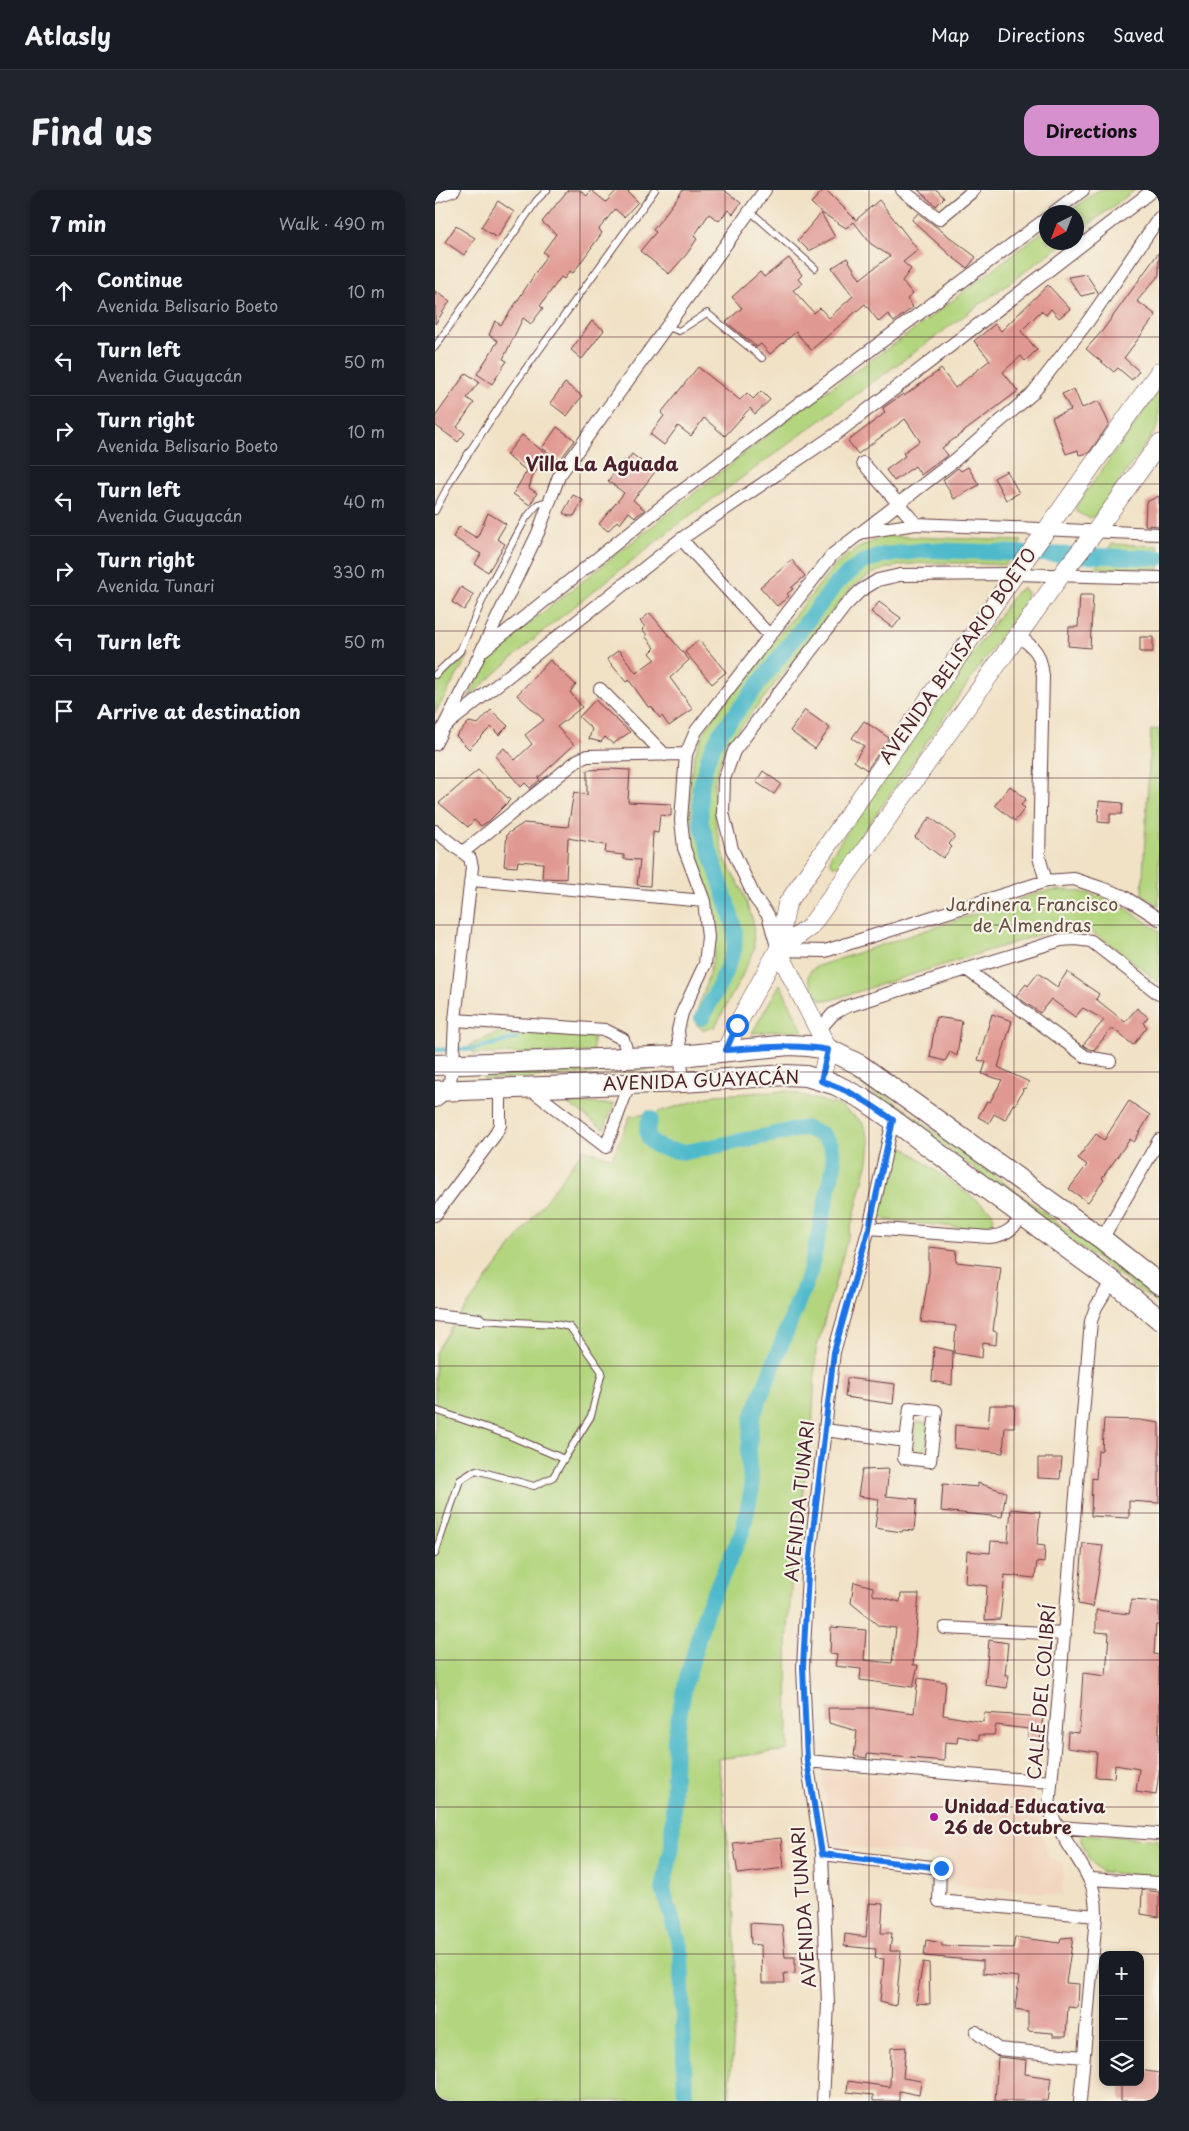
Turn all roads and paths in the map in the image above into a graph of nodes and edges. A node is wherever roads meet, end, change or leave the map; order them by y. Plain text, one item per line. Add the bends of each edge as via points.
1 (453, 190) edge
2 (547, 190) edge
3 (655, 190) edge
4 (765, 190) edge
5 (902, 190) edge
6 (974, 190) edge
7 (1083, 190) edge
8 (1153, 190) edge
9 (435, 197) edge
10 (1063, 205) edge
11 (750, 211) junction
12 (1159, 218) edge
13 (1039, 224) edge
14 (815, 268) dead end
15 (667, 327) junction
16 (435, 347) edge
17 (761, 358) dead end
18 (1159, 372) edge
19 (1159, 444) edge
20 (863, 463) dead end
21 (549, 501) junction
22 (898, 504) junction
23 (435, 511) edge
24 (916, 524) junction
25 (861, 532) junction
26 (1159, 534) edge
27 (1042, 536) junction
28 (1091, 537) junction
29 (681, 539) junction
30 (1018, 569) junction
31 (1065, 570) junction
32 (1159, 578) edge
33 (769, 635) junction
34 (1019, 636) junction
35 (482, 651) junction
36 (435, 675) edge
37 (600, 689) dead end
38 (444, 727) junction
39 (435, 744) edge
40 (686, 754) junction
41 (665, 755) junction
42 (435, 831) edge
43 (463, 852) junction
44 (472, 880) junction
45 (1046, 880) junction
46 (704, 901) junction
47 (1159, 919) edge
48 (778, 950) junction
49 (965, 969) junction
50 (1159, 994) edge
51 (455, 1020) junction
52 (819, 1031) junction
53 (726, 1050) junction
54 (828, 1050) junction
55 (680, 1056) junction
56 (629, 1059) junction
57 (1110, 1061) dead end
58 (444, 1065) edge
59 (821, 1081) junction
60 (683, 1082) junction
61 (629, 1084) junction
62 (529, 1088) junction
63 (500, 1089) junction
64 (439, 1094) edge
65 (893, 1120) junction
66 (1159, 1140) edge
67 (435, 1215) edge
68 (1024, 1216) junction
69 (869, 1228) junction
70 (1102, 1239) junction
71 (1112, 1281) junction
72 (1159, 1284) edge
73 (435, 1315) edge
74 (1159, 1319) edge
75 (479, 1320) joint
76 (435, 1410) edge
77 (825, 1430) junction
78 (906, 1442) dead end
79 (564, 1459) junction
80 (435, 1554) edge
81 (945, 1628) dead end
82 (1065, 1634) junction
83 (807, 1761) junction
84 (1051, 1782) junction
85 (1056, 1827) junction
86 (1159, 1834) edge
87 (822, 1854) junction
88 (1090, 1879) junction
89 (1159, 1884) edge
90 (1096, 1916) junction
91 (976, 2032) dead end
92 (1083, 2057) junction
93 (823, 2101) edge
94 (1080, 2101) edge

1 - 9 street
2 - 16 lane
3 - 23 lane via 511,388 454,475
4 - 11 street
5 - 6 street via 939,219
7 - 10 street
8 - 29 street via 837,434
11 - 14 lane
11 - 15 street
12 - 22 street via 1089,320 1032,394
13 - 35 street via 683,490
15 - 17 lane via 679,332 707,312
15 - 21 street via 559,476
18 - 27 street, AVENIDA BELISARIO BOETO
19 - 28 street, AVENIDA BELISARIO BOETO
20 - 22 street
21 - 35 street
21 - 36 lane via 538,504 526,518 488,588 460,651
22 - 24 street
22 - 25 street
24 - 25 street
24 - 27 street
25 - 33 street via 831,555
26 - 28 street
27 - 28 street
27 - 30 street, AVENIDA BELISARIO BOETO
28 - 31 street, AVENIDA BELISARIO BOETO
29 - 33 street
29 - 38 street
30 - 31 street
30 - 48 street, AVENIDA BELISARIO BOETO via 787,904
30 - 48 street via 900,575 878,580 860,591 845,606 734,751 724,779 723,813 732,849 755,898 768,915
31 - 32 street
31 - 34 street, AVENIDA BELISARIO BOETO
33 - 40 street via 696,731
34 - 45 street via 1035,648 1043,676 1039,857
34 - 48 street, AVENIDA BELISARIO BOETO via 810,927
35 - 38 street
37 - 41 street
38 - 39 street
40 - 41 street
40 - 46 street via 681,820 684,848
41 - 43 street via 599,754 578,760
42 - 43 street
43 - 44 street via 470,858
44 - 46 street
44 - 51 street
45 - 47 street via 1074,879 1101,888 1123,896
45 - 48 street via 825,951
46 - 55 street via 708,937 705,964 682,1013 678,1030
48 - 52 street
48 - 53 street, AVENIDA BELISARIO BOETO
49 - 50 street via 1061,940 1091,941
49 - 52 street via 848,1006 833,1014
49 - 57 street via 1086,1057
51 - 56 street via 605,1030 623,1040
51 - 58 street
52 - 54 street
53 - 54 main road, AVENIDA GUAYACÁN via 789,1045
53 - 55 main road, AVENIDA GUAYACÁN
54 - 59 street
54 - 70 main road, AVENIDA GUAYACÁN via 860,1065
55 - 56 main road, AVENIDA GUAYACÁN
55 - 60 street
56 - 58 main road, AVENIDA GUAYACÁN
58 - 64 street
59 - 60 main road, AVENIDA GUAYACÁN via 786,1075
59 - 65 main road, AVENIDA GUAYACÁN via 863,1099
60 - 61 main road, AVENIDA GUAYACÁN
61 - 62 main road, AVENIDA GUAYACÁN
61 - 62 street via 606,1147
62 - 63 main road, AVENIDA GUAYACÁN
63 - 64 main road, AVENIDA GUAYACÁN
63 - 67 street via 499,1125 495,1134
65 - 68 main road, AVENIDA GUAYACÁN
65 - 69 street, AVENIDA TUNARI
66 - 70 street
68 - 69 street via 1001,1236 989,1237
68 - 71 main road, AVENIDA GUAYACÁN
69 - 77 street, AVENIDA TUNARI via 834,1352
70 - 72 main road, AVENIDA GUAYACÁN
71 - 74 main road, AVENIDA GUAYACÁN
71 - 82 street, CALLE DEL COLIBRÍ via 1091,1321
73 - 75 street
75 - 79 lane via 570,1327 602,1372 591,1416
76 - 79 lane via 508,1435
77 - 78 street
77 - 83 street, AVENIDA TUNARI via 808,1574 803,1667
79 - 80 lane via 553,1478 534,1486 476,1470 460,1480
81 - 82 street
82 - 84 street, CALLE DEL COLIBRÍ
83 - 84 street
83 - 87 street, AVENIDA TUNARI
84 - 85 street, CALLE DEL COLIBRÍ via 1049,1808
85 - 86 street
85 - 88 street, CALLE DEL COLIBRÍ
87 - 90 street via 941,1868 939,1901
87 - 93 street, AVENIDA TUNARI via 828,2004
88 - 89 street
88 - 90 street, CALLE DEL COLIBRÍ
90 - 92 street, CALLE DEL COLIBRÍ
91 - 92 street via 998,2050
92 - 94 street, CALLE DEL COLIBRÍ

